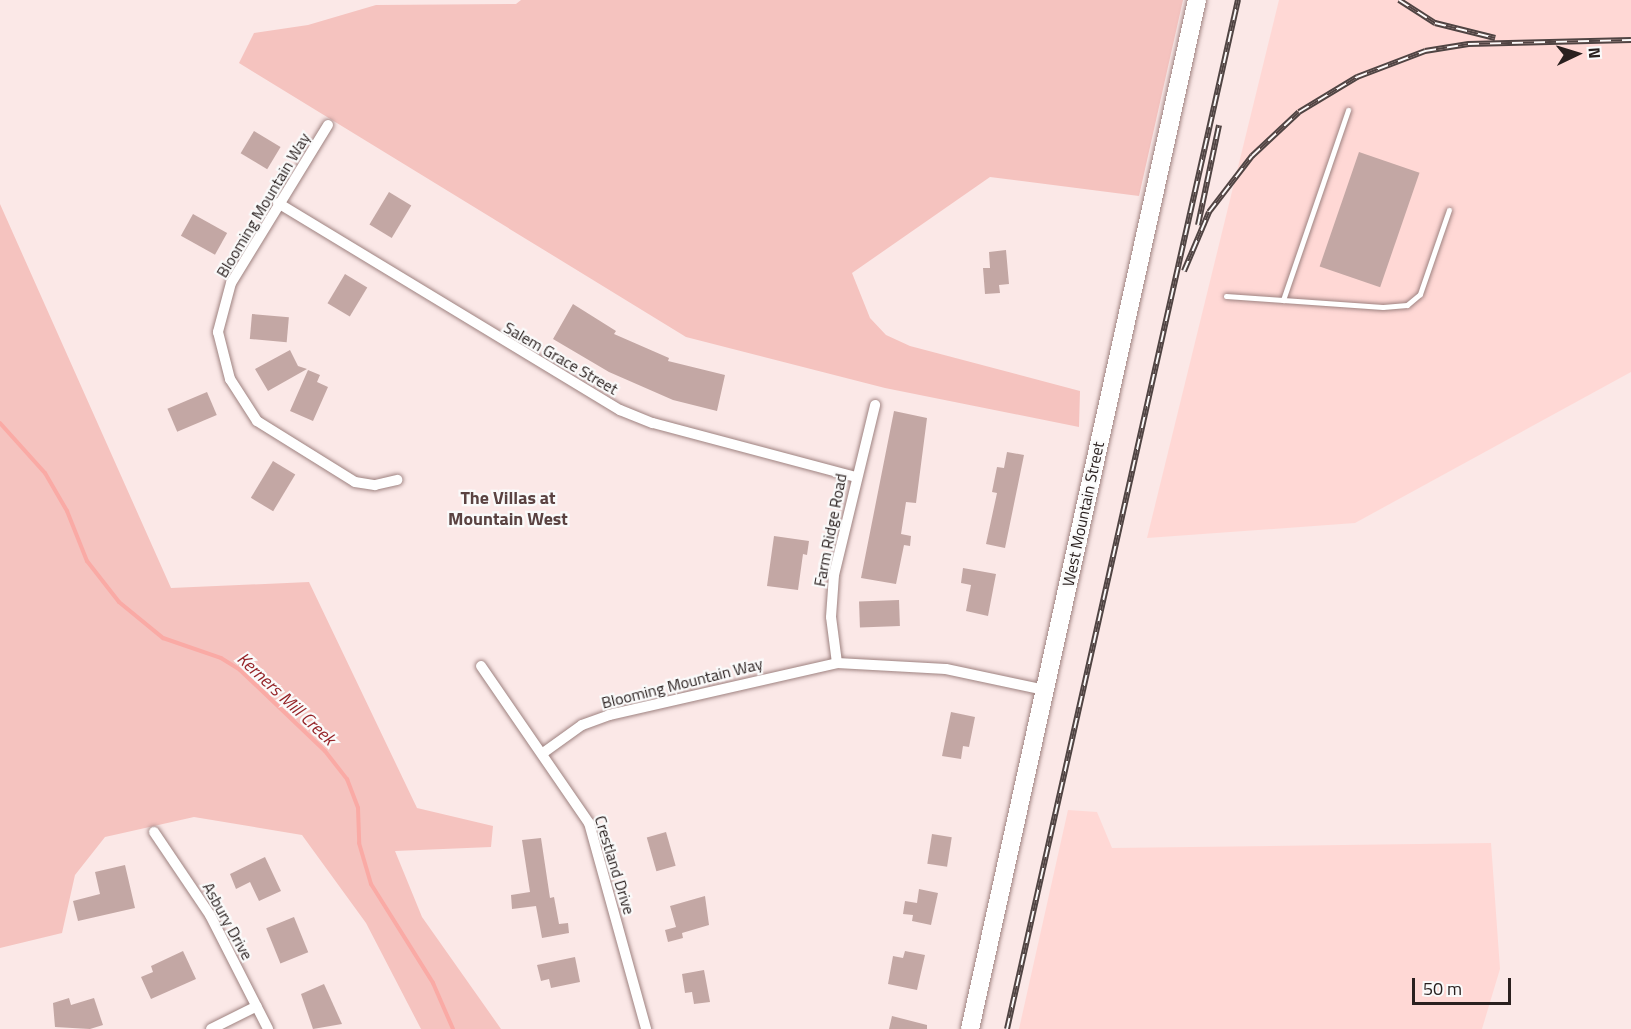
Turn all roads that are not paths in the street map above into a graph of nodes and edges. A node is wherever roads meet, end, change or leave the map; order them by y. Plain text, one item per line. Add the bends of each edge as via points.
1 (1197, 0) edge
2 (1348, 110) dead end
3 (328, 125) dead end
4 (278, 203) junction
5 (1449, 210) dead end
6 (1226, 296) dead end
7 (1283, 300) junction
8 (875, 405) dead end
9 (856, 477) junction
10 (397, 480) dead end
11 (837, 663) junction
12 (481, 666) dead end
13 (1045, 690) junction
14 (543, 753) junction
15 (154, 832) dead end
16 (257, 1006) junction
17 (211, 1029) edge
18 (268, 1029) edge
19 (646, 1029) edge
20 (970, 1029) edge

1 - 13 main road, West Mountain Street
2 - 7 lane
3 - 4 street, Blooming Mountain Way
4 - 9 street, Salem Grace Street via 620,410 653,423
4 - 10 street, Blooming Mountain Way via 231,283 218,332 230,380 256,421 355,482 375,485
5 - 7 lane via 1420,294 1407,304 1383,307
6 - 7 lane
8 - 9 street, Farm Ridge Road
9 - 11 street, Farm Ridge Road via 834,575 831,617
11 - 13 street, Blooming Mountain Way via 946,669
11 - 14 street, Blooming Mountain Way via 609,715 582,725
12 - 14 street, Crestland Drive
13 - 20 main road, West Mountain Street
14 - 19 street, Crestland Drive via 589,823
15 - 16 street, Asbury Drive via 210,915
16 - 17 street
16 - 18 street, Asbury Drive

